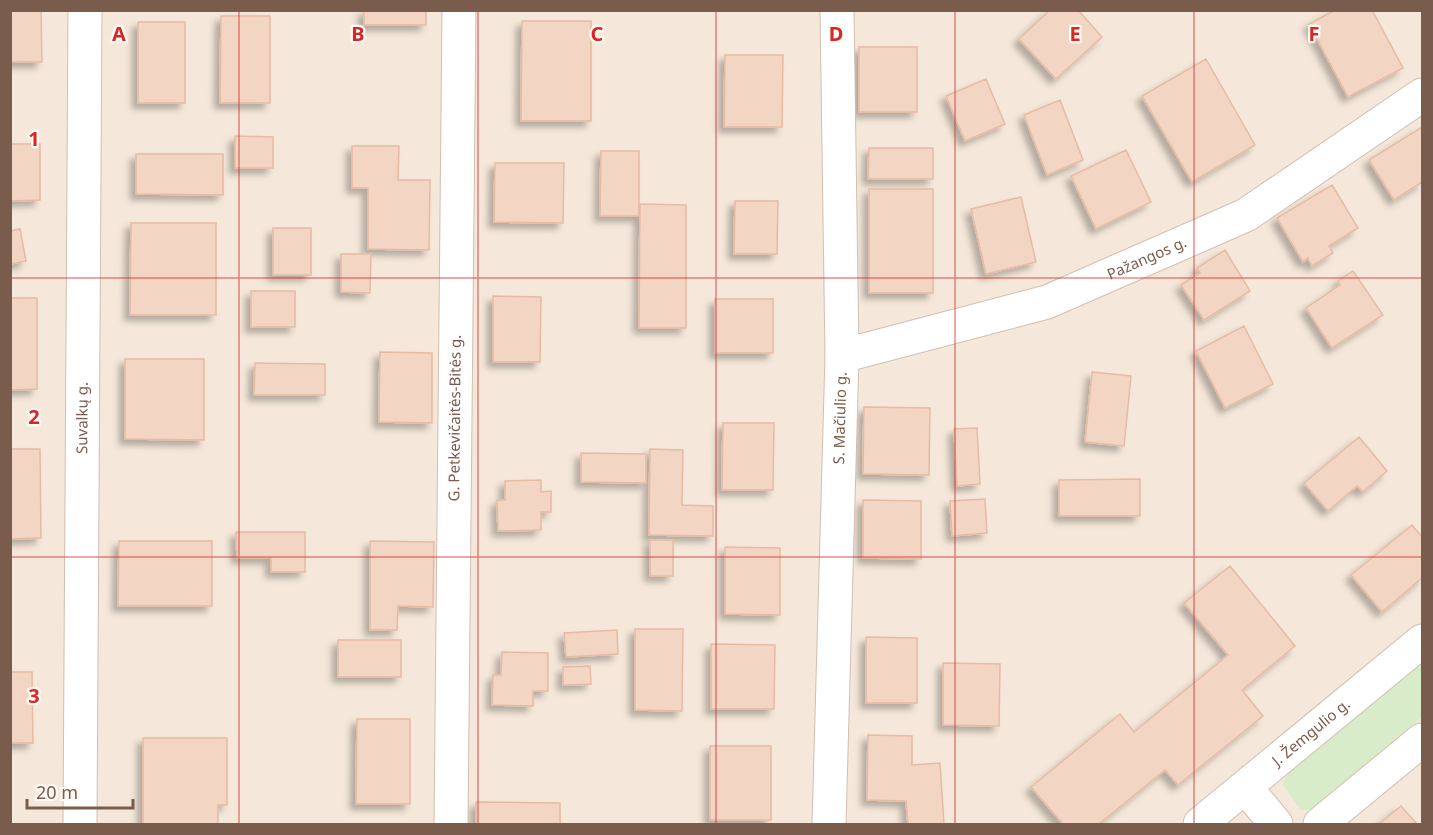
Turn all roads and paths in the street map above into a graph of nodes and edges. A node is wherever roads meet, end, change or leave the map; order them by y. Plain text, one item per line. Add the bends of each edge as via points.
1 (85, 10) edge
2 (459, 10) edge
3 (837, 10) edge
4 (1422, 95) edge
5 (842, 356) junction
6 (1422, 641) edge
7 (1422, 740) edge
8 (1246, 788) junction
9 (80, 825) edge
10 (451, 825) edge
11 (829, 825) edge
12 (1200, 825) edge
13 (1276, 825) edge
14 (1320, 825) edge

1 - 9 street, Suvalkų g.
2 - 10 street, G. Petkevičaitės-Bitės g.
3 - 5 street, S. Mačiulio g.
4 - 5 street, Pažangos g. via 1246,215 1047,302
5 - 11 street, S. Mačiulio g.
6 - 8 street, J. Žemgulio g.
7 - 14 street
8 - 12 street, J. Žemgulio g.
8 - 13 street

